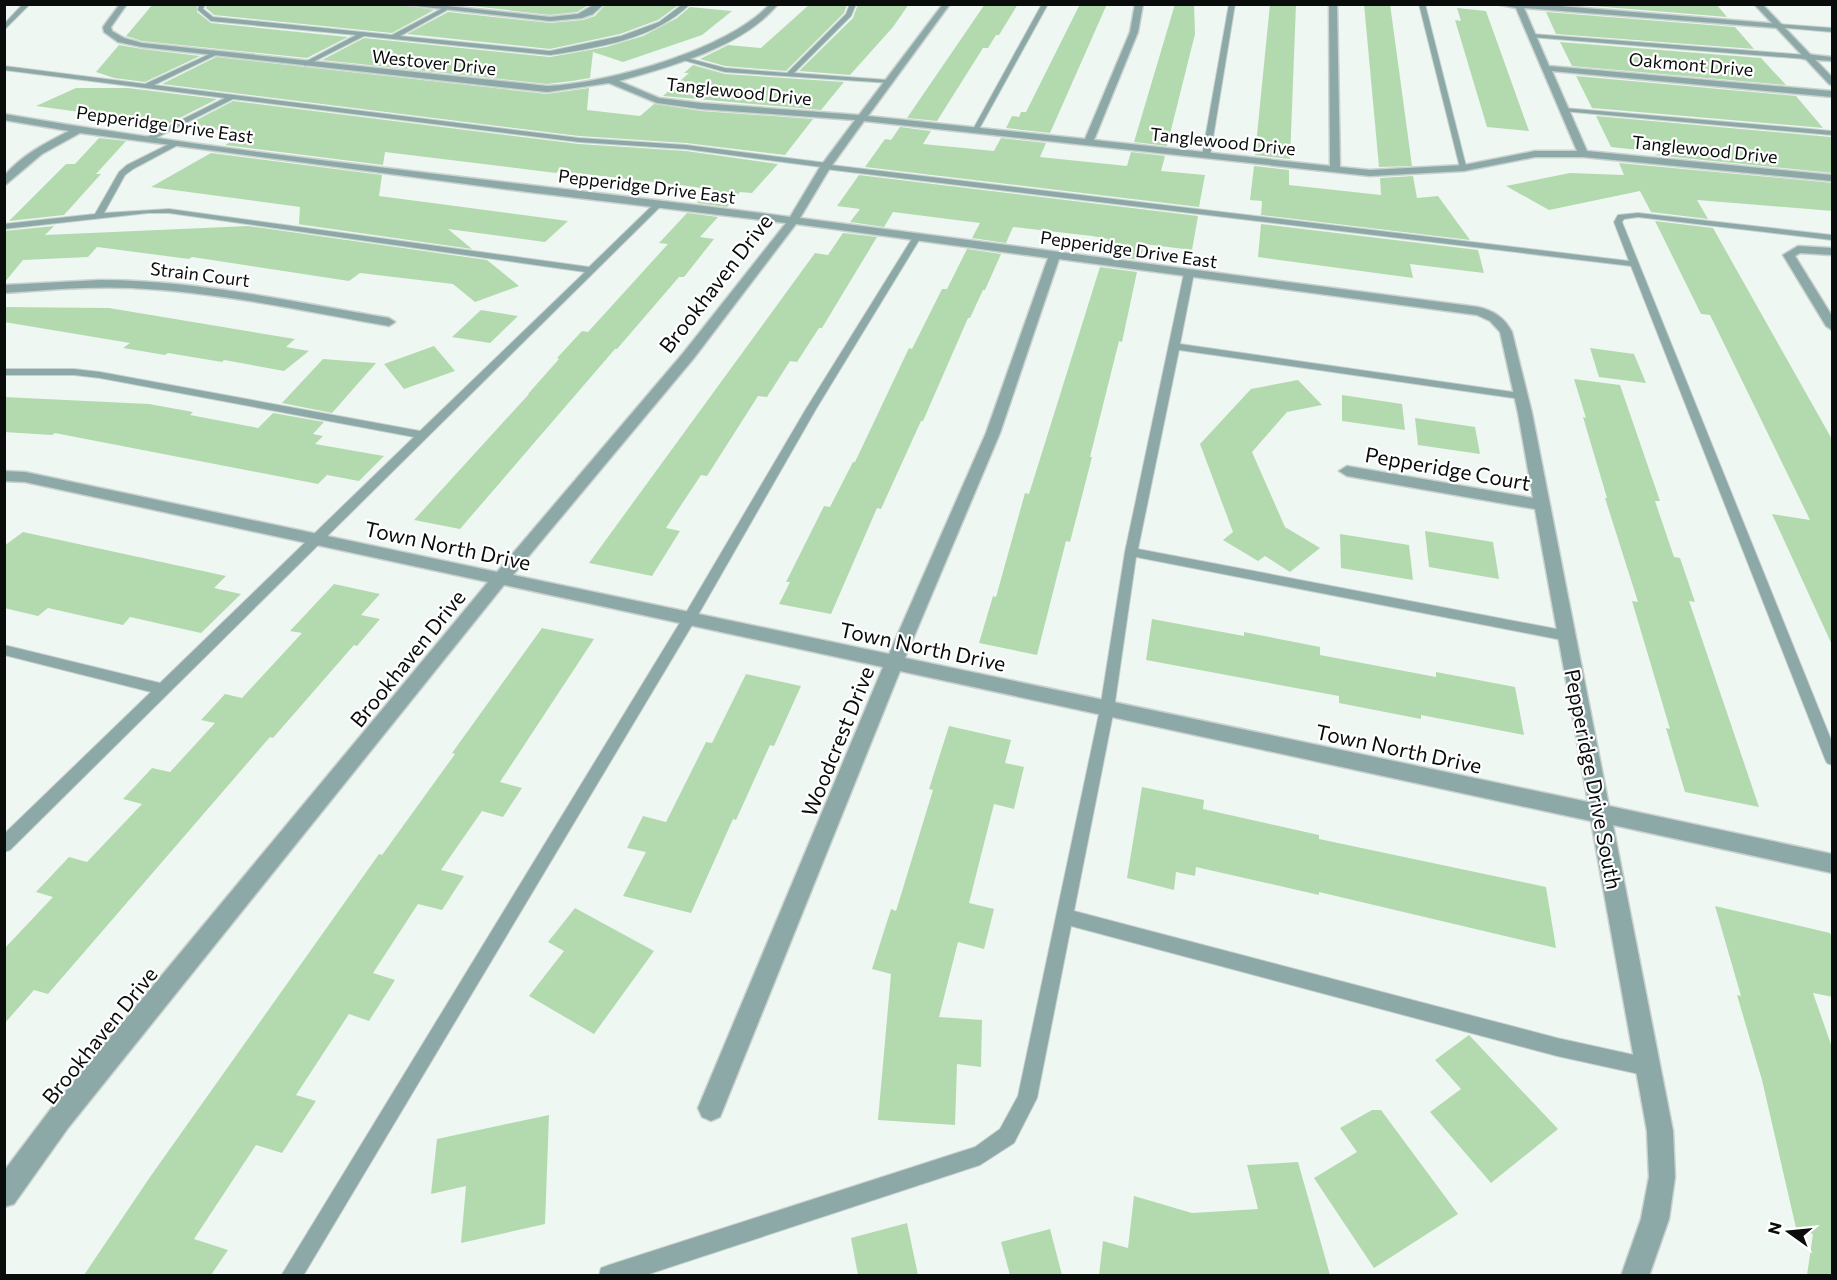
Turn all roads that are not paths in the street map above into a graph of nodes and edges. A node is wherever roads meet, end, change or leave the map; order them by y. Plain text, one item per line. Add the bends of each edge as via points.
1 (27, 4) edge
2 (124, 4) edge
3 (202, 4) edge
4 (401, 4) edge
5 (601, 4) edge
6 (687, 4) edge
7 (775, 4) edge
8 (853, 4) edge
9 (947, 4) edge
10 (1045, 4) edge
11 (1139, 4) edge
12 (1232, 4) edge
13 (1333, 4) edge
14 (1422, 4) edge
15 (1499, 4) edge
16 (1757, 4) edge
17 (1519, 6) junction
18 (445, 9) junction
19 (1778, 26) junction
20 (4, 28) edge
21 (1833, 30) edge
22 (364, 34) junction
23 (1532, 36) junction
24 (394, 37) junction
25 (216, 53) junction
26 (1806, 57) junction
27 (679, 58) junction
28 (1833, 59) edge
29 (305, 64) junction
30 (4, 68) edge
31 (1546, 68) junction
32 (788, 75) junction
33 (612, 81) junction
34 (888, 82) junction
35 (1833, 82) edge
36 (146, 86) junction
37 (1833, 94) edge
38 (233, 96) junction
39 (1564, 110) junction
40 (4, 117) edge
41 (860, 118) junction
42 (79, 130) junction
43 (974, 131) junction
44 (1833, 133) edge
45 (150, 139) junction
46 (175, 142) junction
47 (1088, 143) junction
48 (1583, 154) junction
49 (1206, 156) junction
50 (826, 166) junction
51 (1464, 168) junction
52 (1335, 170) junction
53 (1833, 178) edge
54 (4, 183) edge
55 (660, 203) junction
56 (98, 216) junction
57 (793, 221) junction
58 (4, 226) edge
59 (917, 237) junction
60 (1833, 237) edge
61 (1833, 251) edge
62 (1055, 255) junction
63 (1635, 264) junction
64 (592, 270) junction
65 (1189, 273) junction
66 (4, 289) edge
67 (1464, 310) joint
68 (389, 322) dead end
69 (1833, 326) edge
70 (1175, 346) junction
71 (4, 372) edge
72 (1520, 396) junction
73 (424, 435) junction
74 (1347, 471) dead end
75 (4, 476) edge
76 (1542, 506) junction
77 (318, 540) junction
78 (1131, 552) junction
79 (500, 579) junction
80 (688, 619) junction
81 (1567, 636) junction
82 (4, 650) edge
83 (894, 663) junction
84 (164, 690) junction
85 (1107, 709) junction
86 (1833, 759) edge
87 (1601, 814) junction
88 (4, 845) edge
89 (1833, 863) edge
90 (1064, 916) junction
91 (1648, 1067) junction
92 (711, 1108) dead end
93 (4, 1194) edge
94 (291, 1275) edge
95 (609, 1275) edge
96 (1635, 1275) edge

1 - 20 lane
2 - 25 street, Westover Drive via 107,27 114,38
3 - 22 lane via 200,9 211,19
4 - 18 street
5 - 18 street via 579,16 550,19
6 - 24 lane via 682,11 650,28 581,50 550,53
7 - 27 street, Westover Drive via 761,20 742,32
8 - 32 lane via 849,15
9 - 34 street, Brookhaven Drive
10 - 43 lane
11 - 47 street via 1134,32
12 - 49 lane
13 - 52 street
14 - 51 lane
15 - 17 street
16 - 19 street
17 - 19 street
17 - 23 street
18 - 24 lane
19 - 21 lane
19 - 26 street
22 - 24 lane
22 - 29 lane
23 - 26 lane
23 - 31 street
25 - 29 street, Westover Drive
25 - 36 lane
26 - 28 street
26 - 35 street
27 - 32 lane via 725,70
27 - 33 street, Westover Drive
29 - 33 street, Westover Drive via 530,88
30 - 36 lane
31 - 37 street, Oakmont Drive
31 - 39 street
32 - 34 lane
33 - 41 street, Tanglewood Drive via 657,100
34 - 41 street, Brookhaven Drive
36 - 38 lane
38 - 45 lane
38 - 50 lane via 579,140 686,147
39 - 44 lane
39 - 48 street
40 - 42 street, Pepperidge Drive East
41 - 43 street, Tanglewood Drive
41 - 50 street, Brookhaven Drive
42 - 45 street, Pepperidge Drive East
42 - 54 street via 33,154
43 - 47 street, Tanglewood Drive
45 - 46 street, Pepperidge Drive East
46 - 55 street, Pepperidge Drive East
46 - 56 lane via 122,174
47 - 49 street, Tanglewood Drive
48 - 51 street, Tanglewood Drive via 1521,155
48 - 53 street, Tanglewood Drive
49 - 52 street, Tanglewood Drive
50 - 57 street, Brookhaven Drive
50 - 63 lane
51 - 52 street, Tanglewood Drive via 1400,173
55 - 57 street, Pepperidge Drive East
55 - 64 lane
56 - 58 lane
56 - 64 lane via 169,211
57 - 59 street, Pepperidge Drive East
57 - 79 street, Brookhaven Drive via 688,355
59 - 62 street, Pepperidge Drive East
59 - 80 lane
60 - 63 lane via 1638,215 1621,217 1618,222
61 - 69 street via 1798,249 1789,255
62 - 65 street, Pepperidge Drive East
62 - 83 street, Woodcrest Drive via 993,434
63 - 86 lane
64 - 73 lane
65 - 67 street, Pepperidge Drive East
65 - 70 lane
66 - 68 street, Strain Court via 77,284 155,286
67 - 72 street, Pepperidge Drive South via 1488,314 1502,323
70 - 72 lane
70 - 78 lane
71 - 73 lane via 100,375
72 - 76 street, Pepperidge Drive South
73 - 77 lane
74 - 76 street, Pepperidge Court
75 - 77 street, Town North Drive via 25,477
76 - 81 street, Pepperidge Drive South
77 - 79 street, Town North Drive
77 - 84 lane
78 - 81 lane
78 - 85 lane
79 - 80 street, Town North Drive
79 - 93 street, Brookhaven Drive via 59,1119
80 - 83 street, Town North Drive
80 - 94 lane
81 - 87 street, Pepperidge Drive South
82 - 84 lane
83 - 85 street, Town North Drive
83 - 92 street, Woodcrest Drive
84 - 88 lane
85 - 87 street, Town North Drive
85 - 90 lane
87 - 89 street, Town North Drive
87 - 91 street, Pepperidge Drive South
90 - 91 lane via 1557,1047
90 - 95 lane via 1027,1098 1007,1136 980,1155
91 - 96 street, Pepperidge Drive South via 1660,1131 1662,1177 1655,1219

